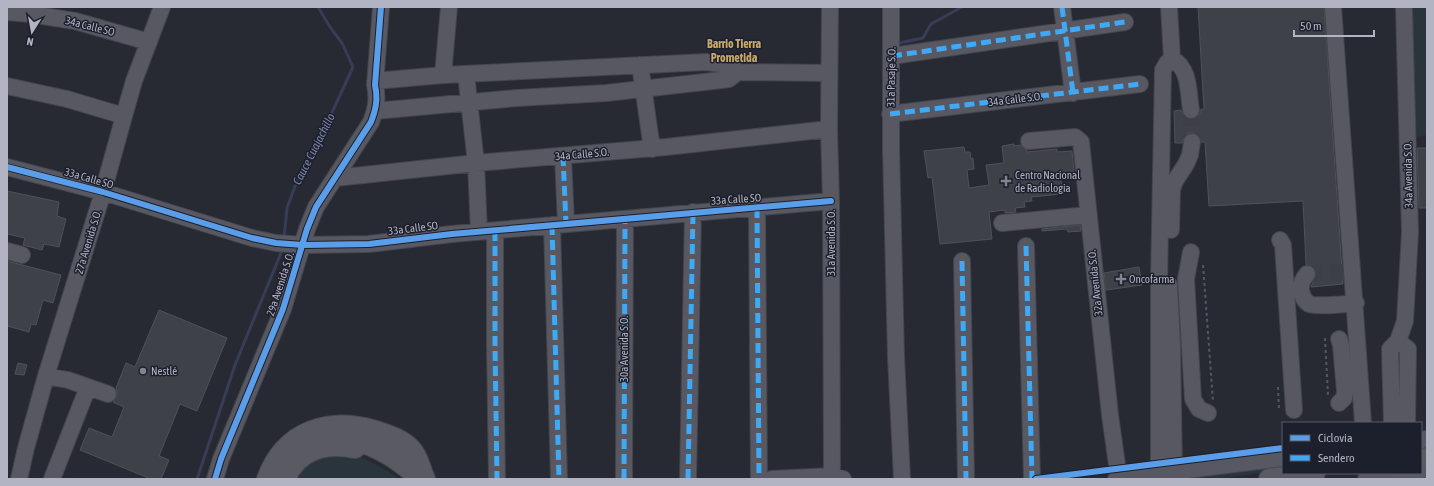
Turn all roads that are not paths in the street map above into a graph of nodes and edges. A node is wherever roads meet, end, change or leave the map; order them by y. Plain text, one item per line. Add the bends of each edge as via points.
1 (162, 7) edge
2 (381, 7) edge
3 (449, 7) edge
4 (830, 7) edge
5 (891, 7) edge
6 (1062, 7) edge
7 (1169, 7) edge
8 (1333, 7) edge
9 (1404, 7) edge
10 (7, 12) edge
11 (1125, 22) dead end
12 (1065, 30) junction
13 (149, 42) junction
14 (892, 56) junction
15 (1172, 59) junction
16 (640, 65) junction
17 (738, 72) junction
18 (829, 73) junction
19 (466, 74) junction
20 (443, 75) junction
21 (375, 81) junction
22 (1140, 84) dead end
23 (7, 86) edge
24 (644, 89) junction
25 (1073, 92) junction
26 (470, 103) junction
27 (1191, 110) tunnel mouth
28 (375, 111) junction
29 (890, 114) junction
30 (124, 116) junction
31 (829, 129) junction
32 (1029, 141) dead end
33 (1192, 142) tunnel mouth
34 (652, 149) junction
35 (563, 156) junction
36 (476, 163) junction
37 (7, 166) edge
38 (335, 178) junction
39 (103, 192) junction
40 (831, 201) junction
41 (757, 208) junction
42 (693, 212) junction
43 (1088, 215) junction
44 (624, 219) junction
45 (1002, 223) dead end
46 (559, 225) junction
47 (487, 231) junction
48 (1280, 240) dead end
49 (299, 245) junction
50 (1026, 246) dead end
51 (1197, 257) road end
52 (962, 261) dead end
53 (1307, 274) dead end
54 (1186, 279) junction
55 (1164, 280) junction
56 (1356, 303) junction
57 (1332, 339) road end
58 (1398, 341) junction
59 (1190, 346) junction
60 (1166, 347) junction
61 (46, 376) junction
62 (88, 387) junction
63 (108, 394) dead end
64 (1334, 402) road end
65 (1211, 410) road end
66 (1294, 410) dead end
67 (1363, 422) edge
68 (1392, 422) edge
69 (1407, 422) edge
70 (1282, 458) edge
71 (412, 472) edge
72 (1166, 473) junction
73 (1307, 474) edge
74 (1408, 475) edge
75 (835, 478) edge
76 (19, 479) edge
77 (52, 479) edge
78 (215, 479) edge
79 (267, 479) edge
80 (276, 479) edge
81 (285, 479) edge
82 (497, 479) edge
83 (559, 479) edge
84 (624, 479) edge
85 (688, 479) edge
86 (759, 479) edge
87 (772, 479) edge
88 (902, 479) edge
89 (966, 479) edge
90 (1032, 479) edge
91 (1118, 479) edge
92 (1269, 479) edge
93 (1366, 479) edge

1 - 13 street, 27a Avenida S.O.
2 - 21 street, 29a Avenida S.O.
3 - 20 street
4 - 18 street, 31a Avenida S.O.
5 - 14 street, 31a Pasaje S.O.
6 - 12 street
7 - 15 street
8 - 56 street via 1348,272
9 - 58 street, 34a Avenida S.O. via 1410,232 1405,315
10 - 13 street, 34a Calle SO via 75,21
11 - 12 street
12 - 14 street
12 - 25 street
13 - 30 street, 27a Avenida S.O.
14 - 29 street, 31a Pasaje S.O.
15 - 27 street via 1186,72
15 - 55 street via 1163,70
16 - 17 street via 714,62 730,65
16 - 19 street
16 - 24 street
17 - 18 street
17 - 24 street via 729,79
18 - 31 street, 31a Avenida S.O.
19 - 20 street
19 - 26 street
20 - 21 street
21 - 28 street, 29a Avenida S.O.
22 - 25 street, 34a Calle S.O.
23 - 30 street
24 - 26 street
24 - 34 street
25 - 29 street, 34a Calle S.O.
26 - 28 street
26 - 36 street
28 - 38 street, 29a Avenida S.O. via 371,122
29 - 88 street, 31a Pasaje S.O.
30 - 39 street, 27a Avenida S.O.
31 - 34 street, 34a Calle S.O.
31 - 40 street, 31a Avenida S.O.
32 - 43 street, 32a Avenida S.O. via 1075,137 1079,139
33 - 55 street via 1190,155 1172,189
34 - 35 street, 34a Calle S.O.
35 - 36 street, 34a Calle S.O.
35 - 46 street
36 - 38 street, 34a Calle S.O.
36 - 47 street
37 - 39 street, 33a Calle SO
38 - 49 street, 29a Avenida S.O. via 316,207
39 - 49 street, 33a Calle SO via 252,238
39 - 61 street, 27a Avenida S.O.
40 - 41 street, 33a Calle SO
40 - 75 street, 31a Avenida S.O.
41 - 42 street, 33a Calle SO
41 - 86 street
42 - 44 street, 33a Calle SO
42 - 85 street
43 - 45 street
43 - 91 street, 32a Avenida S.O.
44 - 46 street, 33a Calle SO
44 - 84 street, 30a Avenida S.O.
46 - 47 street, 33a Calle SO
46 - 83 street
47 - 49 street, 33a Calle SO via 369,244
47 - 82 street via 495,346
48 - 66 street via 1284,245
49 - 78 street, 29a Avenida S.O. via 283,309
50 - 90 street
51 - 54 street
52 - 89 street
53 - 56 street via 1301,284 1301,291 1308,304 1316,306
54 - 55 street
54 - 59 street
55 - 60 street
56 - 67 street
57 - 64 street via 1341,345 1345,391 1344,398
58 - 68 street, 34a Avenida S.O. via 1390,349
58 - 69 street via 1408,349
59 - 60 street
59 - 65 street via 1193,399 1199,409
60 - 72 street
61 - 62 street
61 - 76 street, 27a Avenida S.O.
62 - 63 street
62 - 77 street
70 - 72 street
71 - 79 main road via 406,444 369,429 348,425 324,427 300,437 282,451
71 - 80 main road via 398,460 369,444 347,438 329,437 316,440 299,449
71 - 81 main road via 357,449 336,445 323,446 308,453
72 - 91 street
73 - 92 main road
74 - 93 street
75 - 87 street

